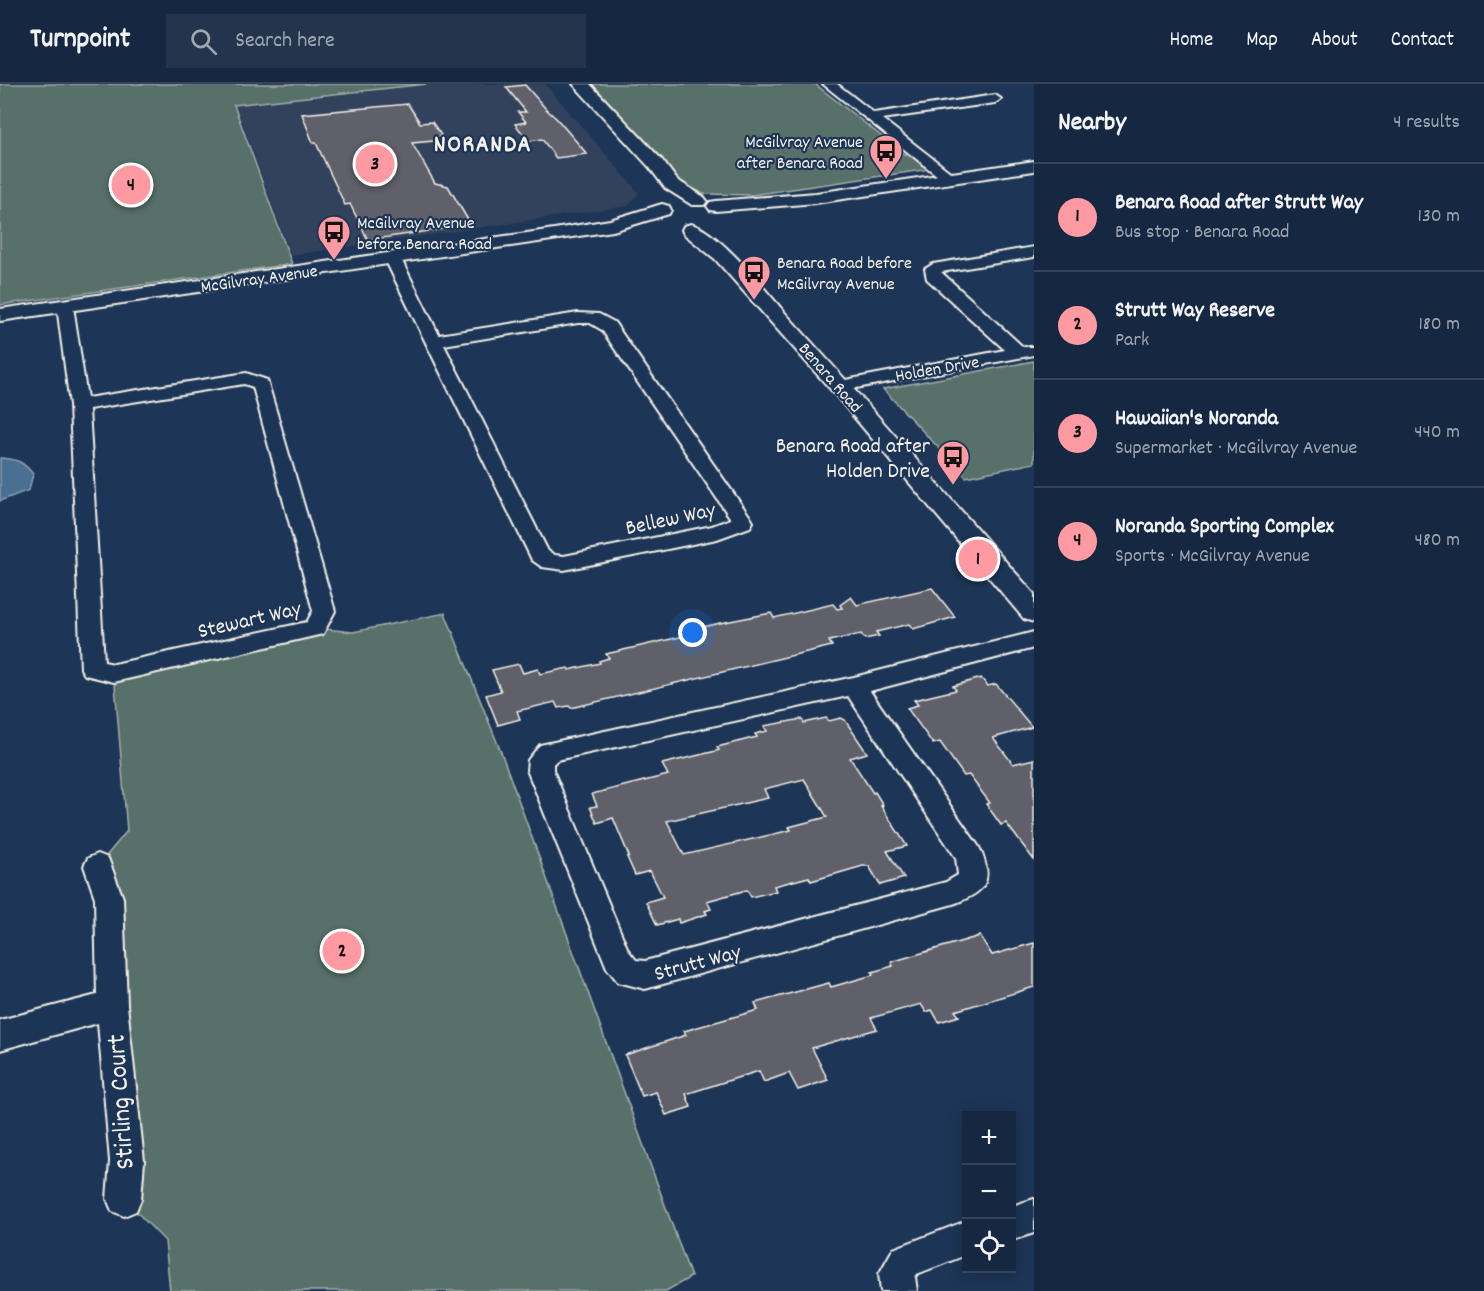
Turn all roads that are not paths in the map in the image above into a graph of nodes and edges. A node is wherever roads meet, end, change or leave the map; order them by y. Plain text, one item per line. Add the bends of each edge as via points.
1 (566, 84) edge
2 (581, 84) edge
3 (829, 84) edge
4 (995, 99) dead end
5 (871, 117) junction
6 (1034, 166) edge
7 (949, 178) junction
8 (663, 208) junction
9 (714, 214) junction
10 (682, 228) junction
11 (554, 235) junction
12 (1034, 252) edge
13 (393, 259) junction
14 (65, 306) junction
15 (0, 315) edge
16 (435, 341) junction
17 (1027, 351) edge
18 (847, 384) junction
19 (79, 405) junction
20 (1034, 584) edge
21 (1034, 612) edge
22 (1034, 640) edge
23 (854, 686) junction
24 (98, 866) dead end
25 (112, 1005) junction
26 (0, 1035) edge
27 (124, 1199) dead end
28 (1034, 1216) edge
29 (1016, 1221) edge
30 (962, 1240) edge
31 (899, 1291) edge

1 - 8 main road via 641,167
2 - 9 main road, Benara Road via 670,184
3 - 5 street
4 - 5 street
5 - 7 street
6 - 7 main road
7 - 9 main road
8 - 9 main road, McGilvray Avenue via 679,201
8 - 10 main road, Benara Road via 662,219
8 - 11 main road, McGilvray Avenue via 613,225
9 - 10 main road, McGilvray Avenue
9 - 18 main road, Benara Road via 736,253
10 - 11 main road, McGilvray Avenue
10 - 18 main road, Benara Road via 722,255
11 - 13 main road, McGilvray Avenue
12 - 17 street via 933,268 933,276
13 - 14 main road, McGilvray Avenue
13 - 16 street, Bellew Way
14 - 15 main road, McGilvray Avenue
14 - 19 street, Stewart Way
16 - 16 street, Bellew Way via 540,555 550,562 564,563 717,532 743,522 608,326 592,318 578,318
17 - 18 street, Holden Drive
18 - 20 main road, Benara Road
18 - 21 main road, Benara Road
19 - 19 street, Stewart Way via 93,669 114,673 315,628 324,611 261,384 246,378
22 - 23 street, Strutt Way
23 - 23 street, Strutt Way via 549,752 541,760 540,770 616,959 628,972 645,975 745,949 953,892 973,881 969,855
24 - 25 street, Stirling Court via 109,898
25 - 26 street, Stirling Court
25 - 27 street, Stirling Court via 127,1161
28 - 29 street
30 - 31 street via 905,1261 897,1274

